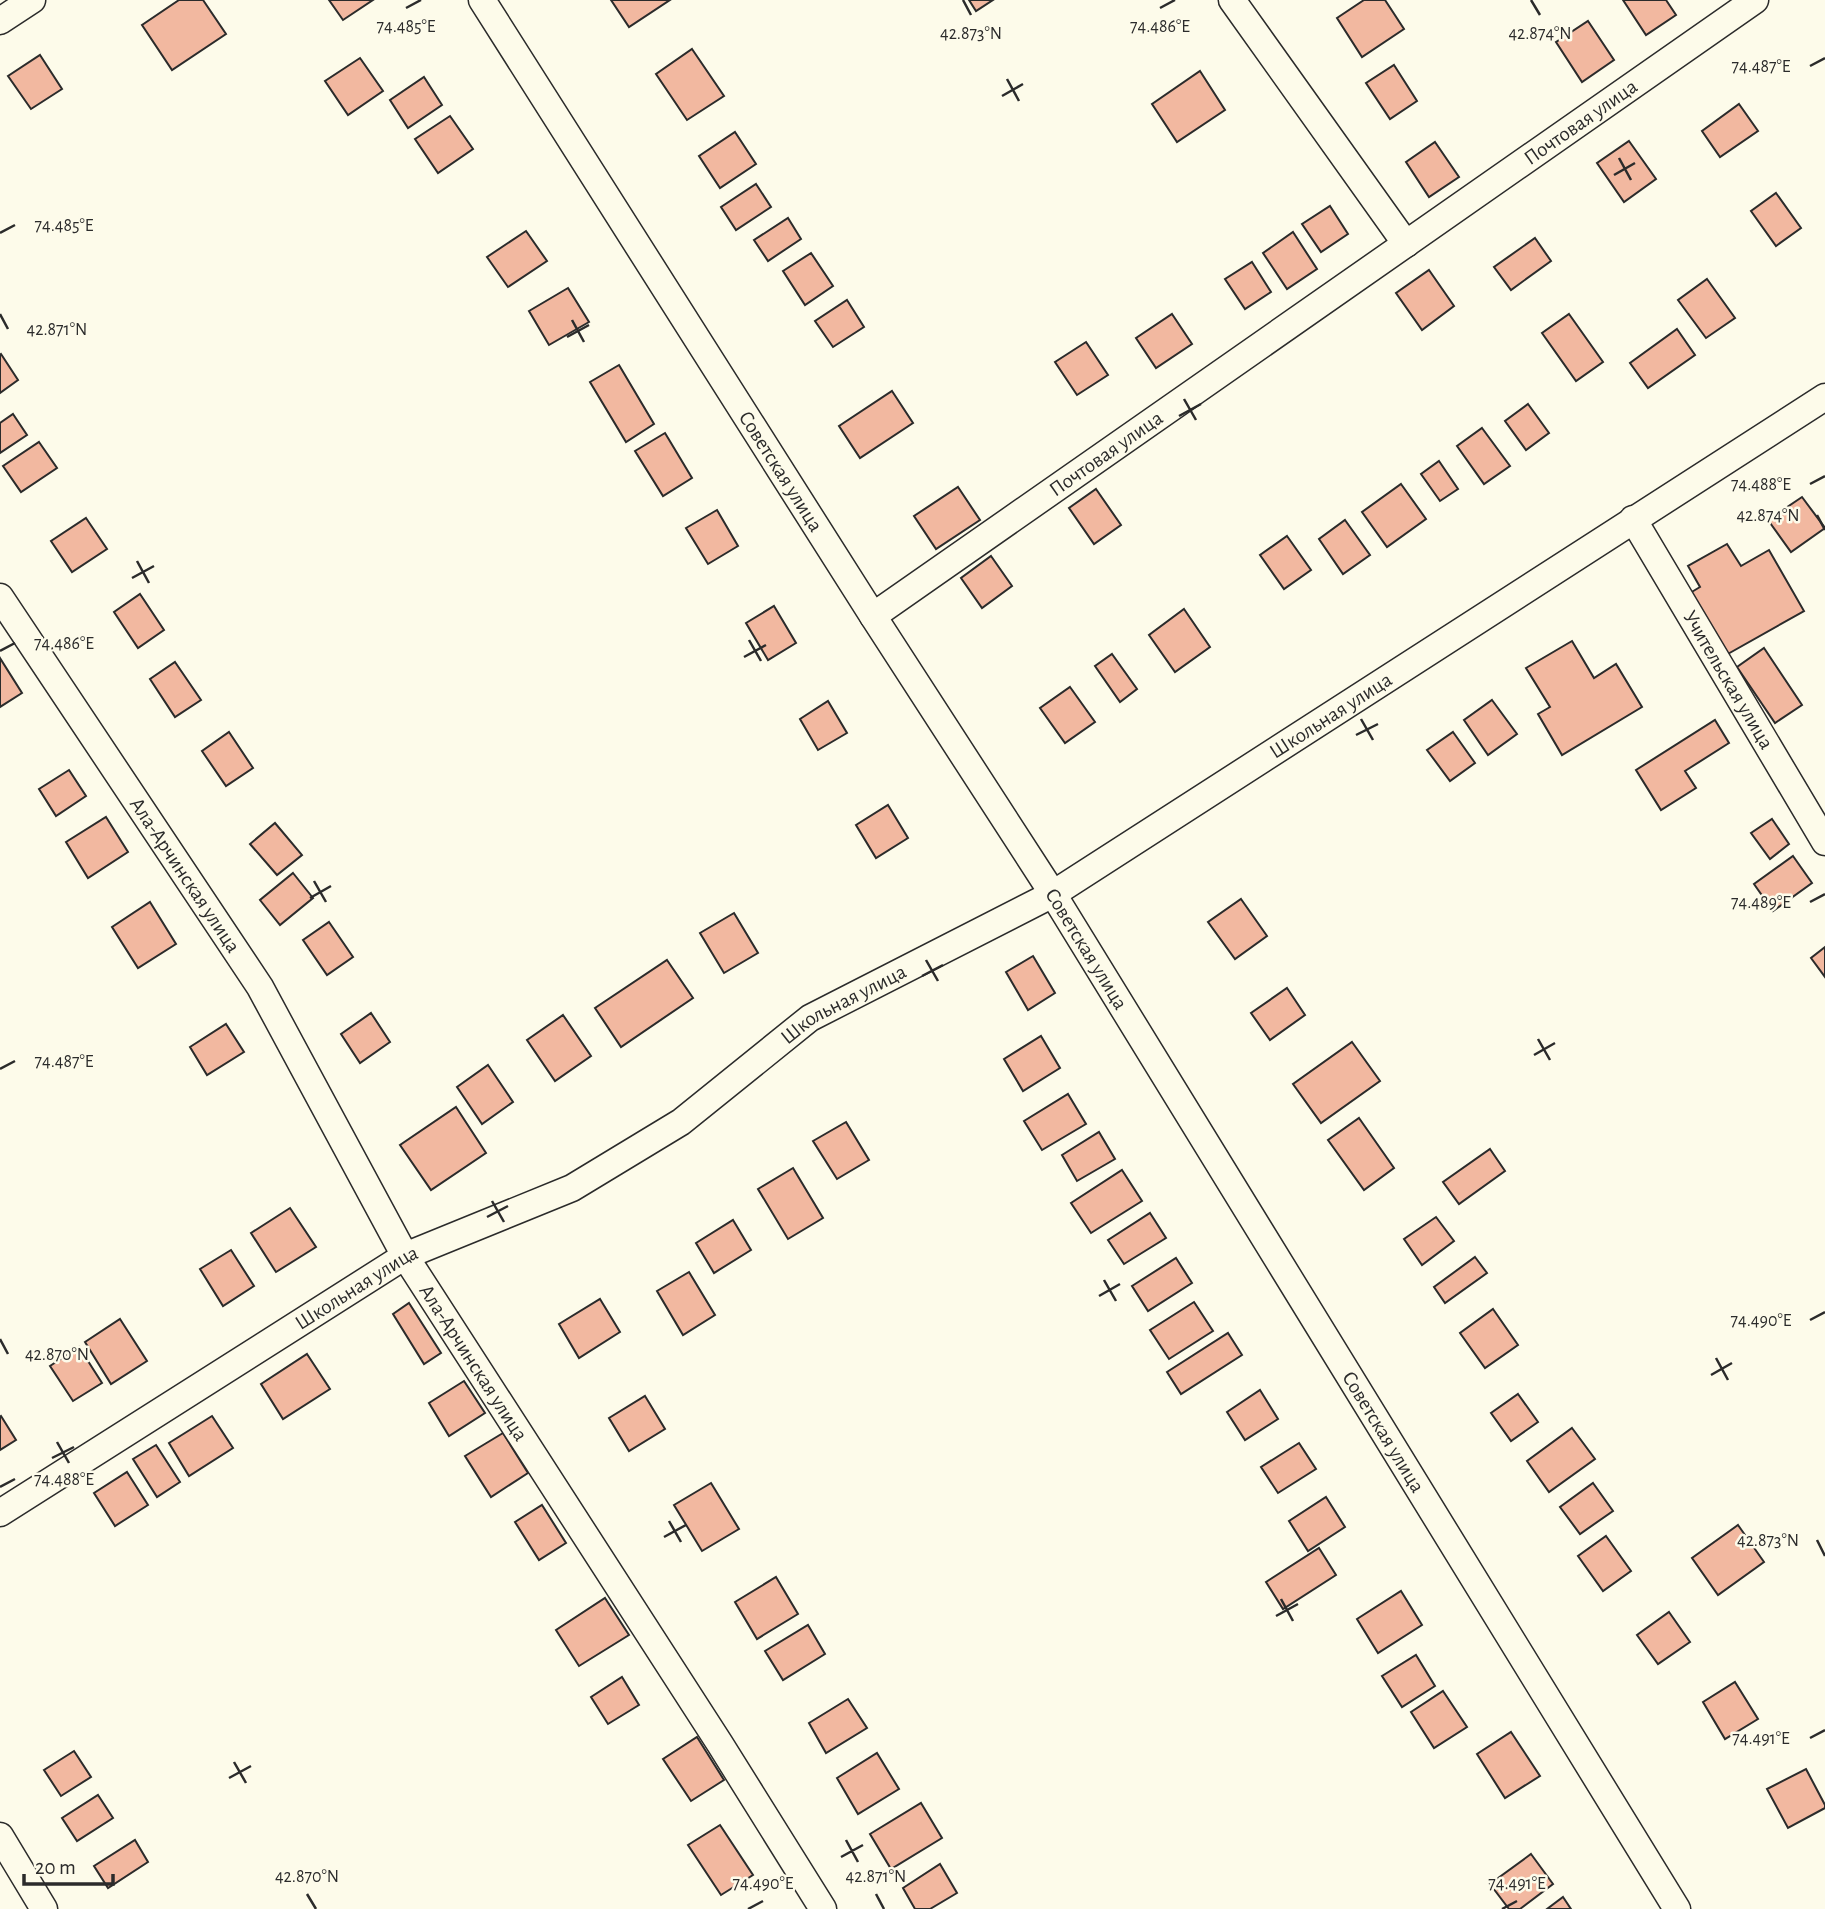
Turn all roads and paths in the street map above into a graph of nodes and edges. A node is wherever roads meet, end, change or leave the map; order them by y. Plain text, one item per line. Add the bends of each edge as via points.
1 (32, 0) edge
2 (482, 0) edge
3 (1232, 0) edge
4 (1755, 0) edge
5 (0, 21) edge
6 (1406, 244) junction
7 (1825, 397) edge
8 (1633, 519) junction
9 (0, 597) edge
10 (873, 616) junction
11 (1825, 842) edge
12 (1053, 894) junction
13 (405, 1256) junction
14 (0, 1513) edge
15 (0, 1836) edge
16 (44, 1909) edge
17 (823, 1909) edge
18 (1677, 1909) edge

1 - 5 street
2 - 10 street, Советская улица
3 - 6 street
4 - 6 street, Почтовая улица
6 - 10 street, Почтовая улица
7 - 8 street, Школьная улица
8 - 11 street, Учительская улица
8 - 12 street, Школьная улица
9 - 13 street, Ала-Арчинская улица via 260,987
10 - 12 street, Советская улица
12 - 13 street, Школьная улица via 810,1018 681,1122 572,1188
12 - 18 street, Советская улица
13 - 14 street, Школьная улица
13 - 17 street, Ала-Арчинская улица
15 - 16 street

